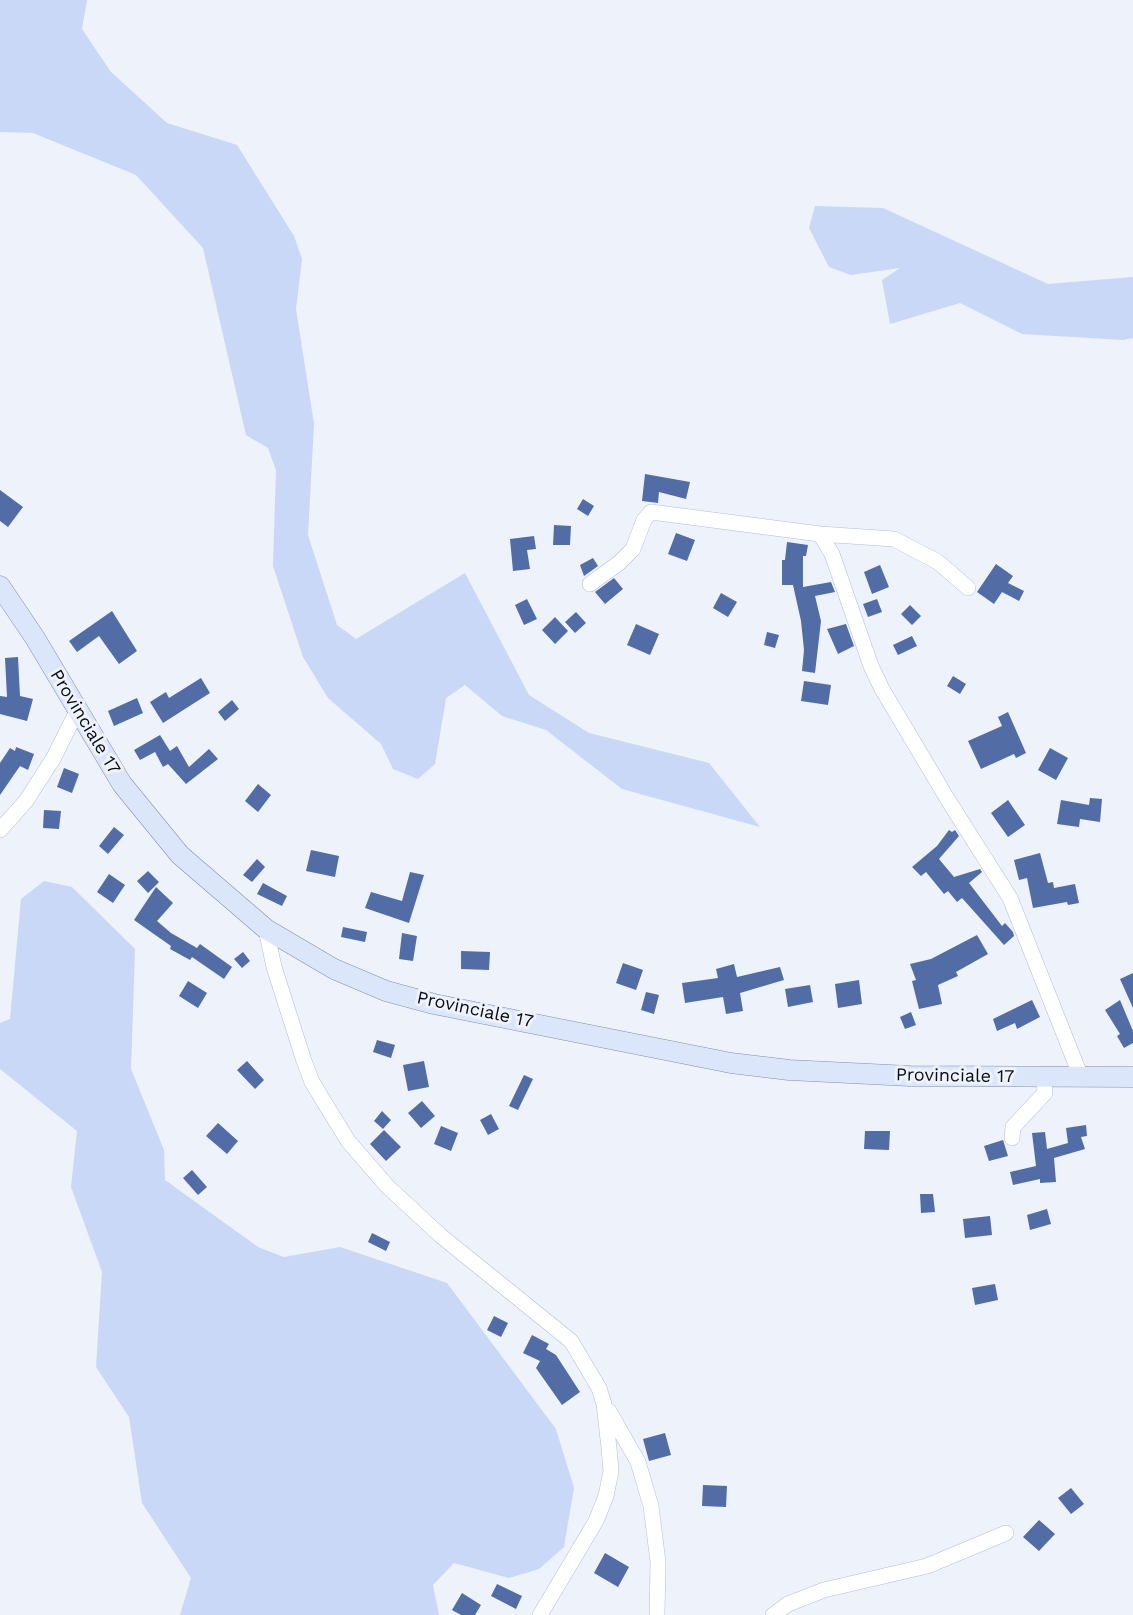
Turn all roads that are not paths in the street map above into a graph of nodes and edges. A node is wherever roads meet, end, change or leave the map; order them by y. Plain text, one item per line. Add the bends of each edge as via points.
1 (820, 534) junction
2 (590, 584) dead end
3 (0, 586) edge
4 (968, 588) dead end
5 (78, 709) junction
6 (0, 830) edge
7 (266, 929) junction
8 (1044, 1077) junction
9 (1081, 1077) junction
10 (1133, 1077) edge
11 (1012, 1138) dead end
12 (604, 1404) junction
13 (1006, 1533) dead end
14 (540, 1615) edge
15 (657, 1615) edge
16 (773, 1615) edge

1 - 2 street via 651,512 633,549
1 - 4 street via 894,539 938,562
1 - 9 street via 832,554 882,689 1010,898
3 - 5 main road, Provinciale 17
5 - 6 street via 26,801
5 - 7 main road, Provinciale 17 via 122,784 149,819 202,876
7 - 8 main road, Provinciale 17 via 334,969 386,991 673,1053 789,1070
7 - 12 street via 274,967 312,1082 348,1141 387,1186 441,1236 570,1341 592,1374
8 - 9 main road, Provinciale 17
8 - 11 street via 1045,1093 1013,1127
9 - 10 main road, Provinciale 17
12 - 14 street via 610,1471 606,1496 596,1521
12 - 15 street via 638,1462 651,1506 658,1562
13 - 16 street via 927,1566 824,1590 788,1604

